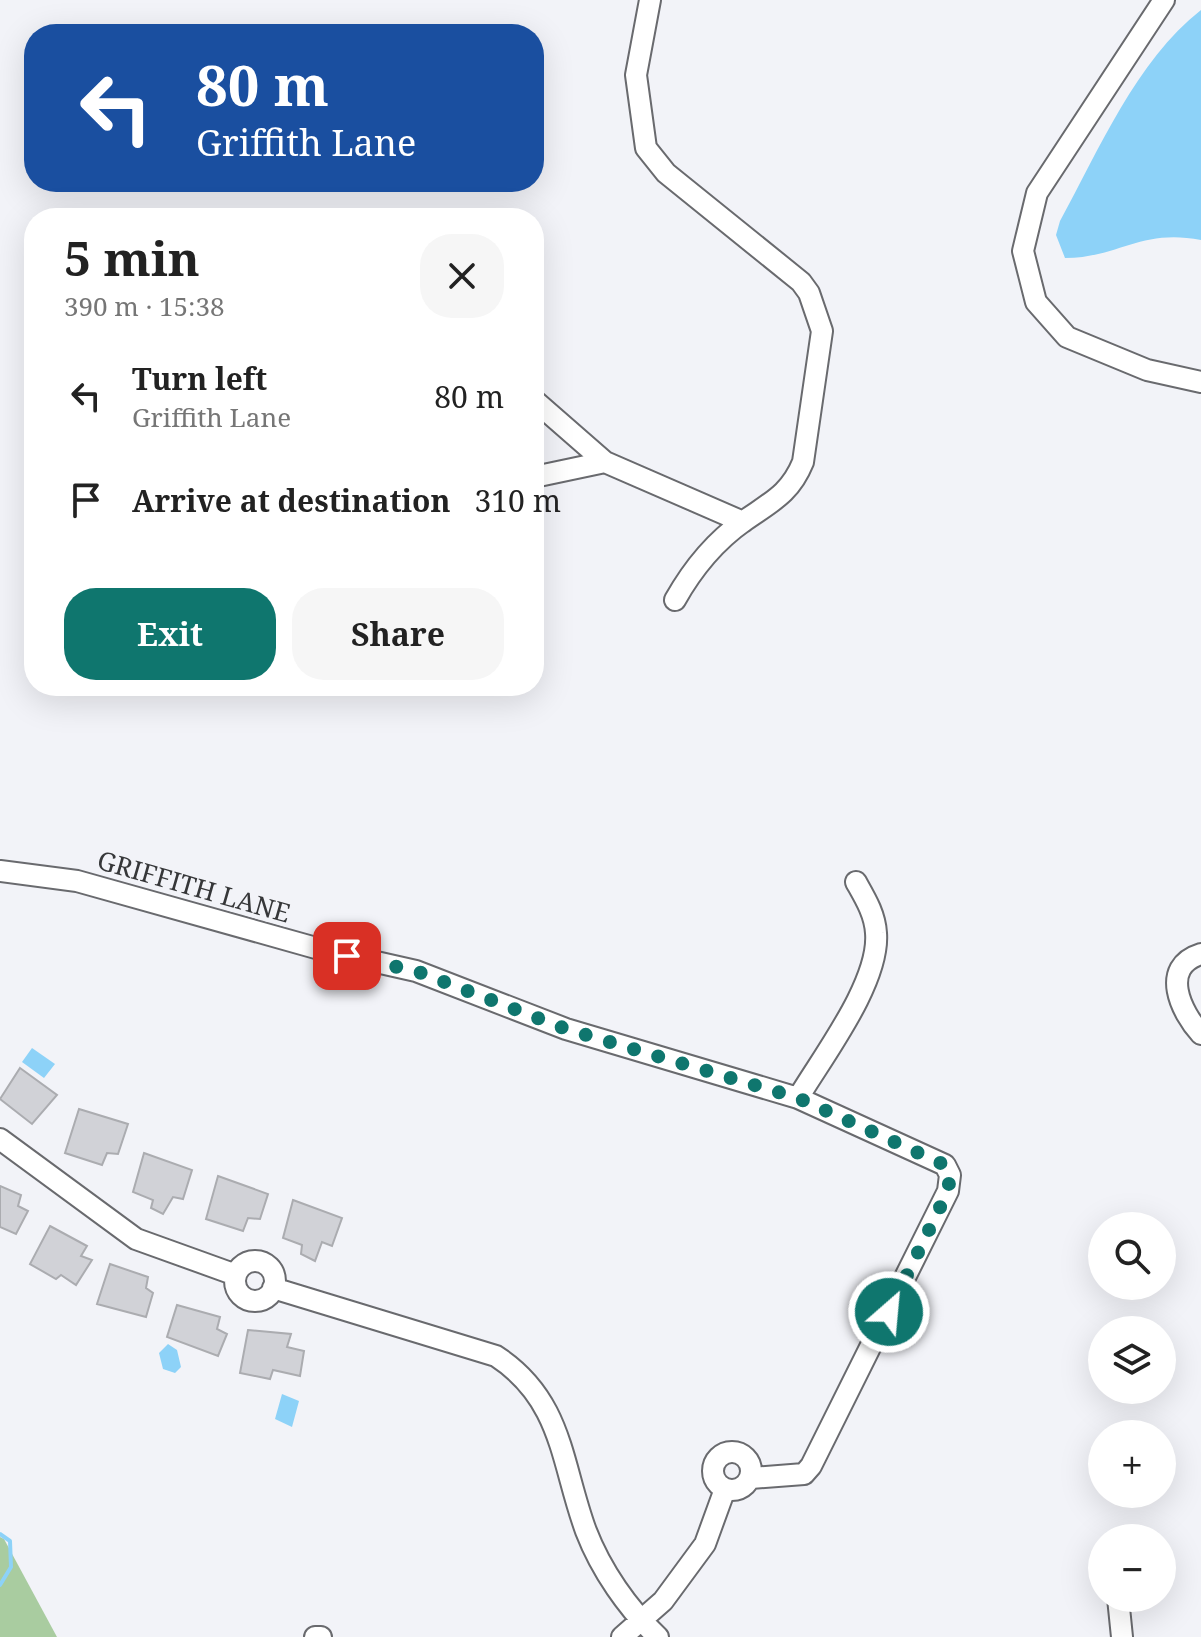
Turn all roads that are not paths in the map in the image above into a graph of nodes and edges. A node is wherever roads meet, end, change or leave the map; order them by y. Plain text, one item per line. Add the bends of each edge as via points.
1 (650, 0) edge
2 (1164, 0) edge
3 (1201, 382) edge
4 (544, 409) edge
5 (605, 462) junction
6 (544, 475) edge
7 (743, 522) junction
8 (675, 600) dead end
9 (0, 871) edge
10 (856, 882) dead end
11 (1201, 954) edge
12 (1195, 1008) edge
13 (1201, 1034) edge
14 (798, 1098) junction
15 (0, 1139) edge
16 (236, 1275) junction
17 (273, 1288) junction
18 (751, 1478) junction
19 (725, 1489) junction
20 (1119, 1612) edge
21 (641, 1621) junction
22 (622, 1637) edge
23 (658, 1637) edge
24 (1122, 1637) edge

1 - 7 street via 636,75 646,148 666,173 801,282 822,331 798,476 781,498
2 - 3 street via 1037,193 1023,251 1036,302 1067,337 1147,370
4 - 5 street
5 - 6 street
5 - 7 street
7 - 8 street via 694,566
9 - 14 street, GRIFFITH LANE via 77,881 416,971 566,1029
10 - 14 street via 874,921 875,956 866,982
11 - 12 street via 1182,967 1176,983 1178,996
12 - 13 street
14 - 18 street, GRIFFITH LANE via 930,1156 950,1175 930,1230 811,1466 804,1474
15 - 16 street via 136,1239
16 - 17 street via 239,1293 248,1300 266,1298
16 - 17 street via 249,1262 262,1262 274,1276
17 - 21 street via 496,1356 526,1378 547,1407 591,1544
18 - 19 street via 741,1489
18 - 19 street via 747,1458 736,1452 724,1454 713,1475
19 - 21 street via 705,1544 663,1601
20 - 24 street
21 - 22 street
21 - 23 street

